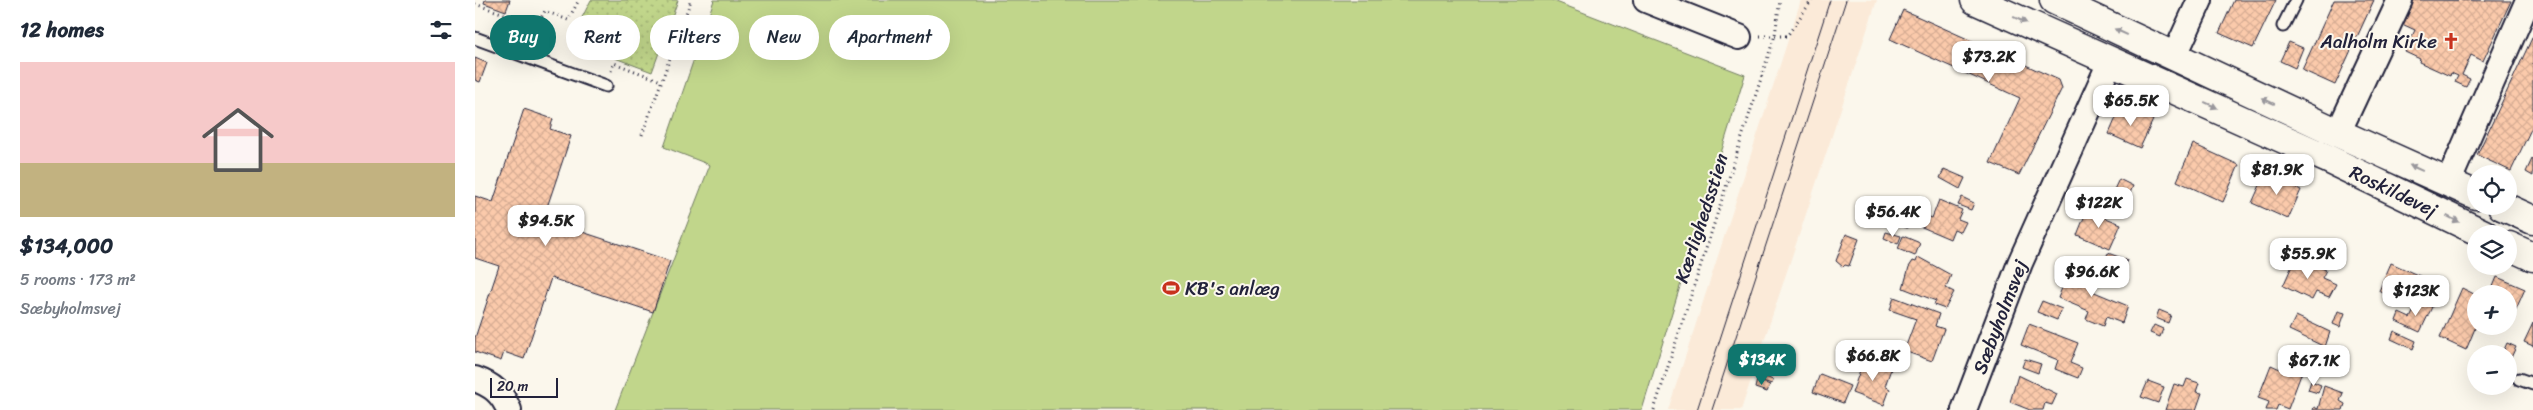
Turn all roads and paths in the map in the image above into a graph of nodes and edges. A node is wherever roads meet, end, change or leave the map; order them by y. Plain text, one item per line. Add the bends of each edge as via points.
1 (579, 0) edge
2 (691, 0) edge
3 (1646, 0) edge
4 (1780, 0) edge
5 (1812, 0) edge
6 (1975, 0) edge
7 (2054, 0) edge
8 (2200, 0) edge
9 (2296, 0) edge
10 (2399, 0) edge
11 (2527, 0) edge
12 (475, 4) edge
13 (2283, 26) dead end
14 (1775, 35) junction
15 (1739, 37) dead end
16 (475, 38) edge
17 (2173, 57) junction
18 (2111, 60) junction
19 (661, 81) junction
20 (606, 86) joint
21 (2338, 133) junction
22 (642, 135) dead end
23 (2448, 183) junction
24 (2467, 191) edge
25 (2517, 213) edge
26 (2533, 220) edge
27 (2467, 226) edge
28 (2517, 250) edge
29 (2533, 257) edge
30 (475, 379) edge
31 (2519, 379) dead end
32 (2533, 384) edge
33 (509, 410) edge
34 (1654, 410) edge
35 (1964, 410) edge

1 - 12 path via 569,20 545,11 537,25
2 - 19 path
3 - 15 street
4 - 14 path, Kærlighedsstien
5 - 14 path via 1787,36
6 -> 18 street, Roskildevej
17 -> 7 street, Roskildevej
8 - 17 street
9 - 13 lane
10 - 21 street
11 - 23 street
14 - 34 path, Kærlighedsstien
16 - 20 lane
21 -> 17 street, Roskildevej
18 -> 27 street, Roskildevej
18 - 35 street, Sæbyholmsvej via 2020,263
19 - 20 path via 614,63
19 - 22 path
23 -> 21 street, Roskildevej
23 - 24 street, Roskildevej
25 - 26 street
28 - 29 street
30 - 33 street via 489,384 504,397
31 - 32 lane

